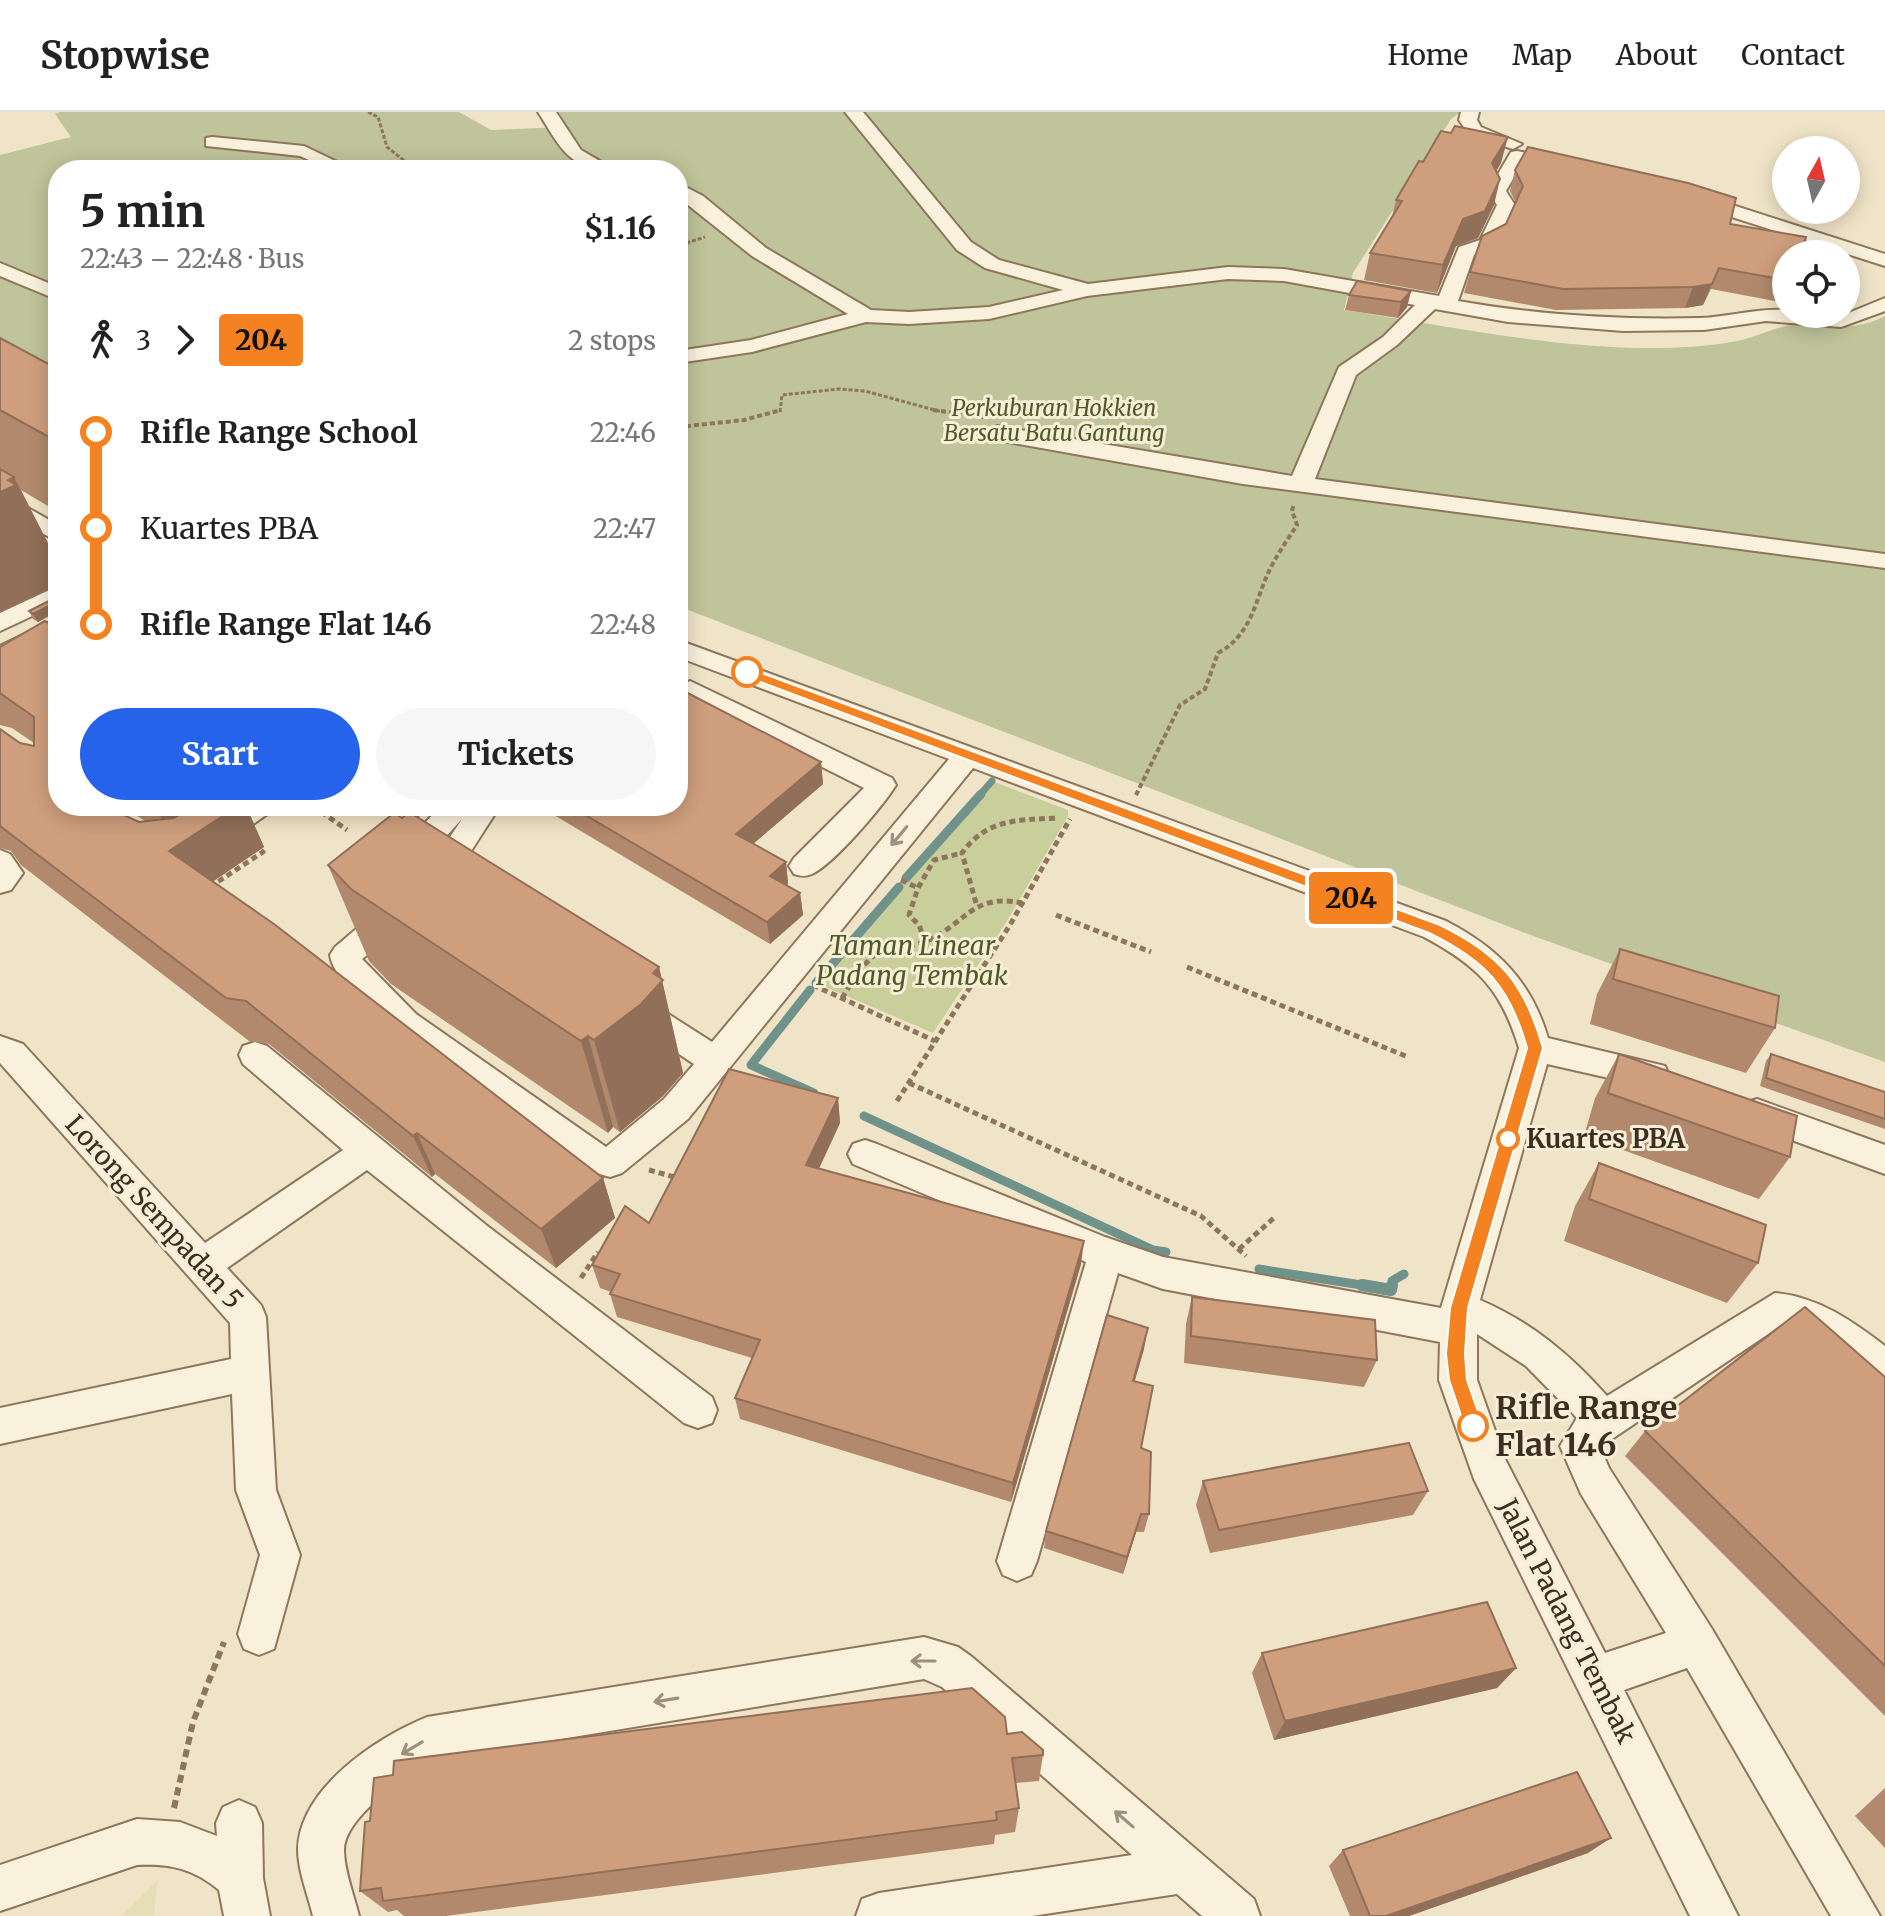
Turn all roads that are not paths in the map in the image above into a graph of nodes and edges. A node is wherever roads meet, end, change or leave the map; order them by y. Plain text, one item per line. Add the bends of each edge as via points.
1 (547, 112) edge
2 (854, 112) edge
3 (1470, 112) edge
4 (212, 142) dead end
5 (1519, 151) junction
6 (323, 160) edge
7 (586, 160) edge
8 (1582, 169) edge
9 (1674, 193) edge
10 (688, 194) edge
11 (1882, 259) edge
12 (0, 269) edge
13 (48, 290) edge
14 (1087, 290) junction
15 (1440, 301) junction
16 (1879, 307) edge
17 (866, 316) junction
18 (688, 356) edge
19 (997, 433) road end
20 (1301, 484) junction
21 (0, 499) edge
22 (48, 529) edge
23 (1885, 561) edge
24 (48, 599) edge
25 (0, 623) edge
26 (48, 631) edge
27 (688, 652) edge
28 (0, 657) edge
29 (690, 690) edge
30 (968, 755) junction
31 (882, 785) junction
32 (928, 803) junction
33 (243, 816) edge
34 (448, 816) edge
35 (482, 816) edge
36 (420, 844) edge
37 (189, 850) edge
38 (0, 861) edge
39 (0, 882) edge
40 (854, 890) junction
41 (609, 991) edge
42 (1535, 1048) junction
43 (0, 1049) edge
44 (255, 1055) dead end
45 (714, 1060) junction
46 (1680, 1084) edge
47 (1724, 1100) edge
48 (1885, 1132) edge
49 (1851, 1148) junction
50 (366, 1152) junction
51 (865, 1154) dead end
52 (1885, 1160) edge
53 (1106, 1254) junction
54 (202, 1265) junction
55 (1458, 1318) junction
56 (1885, 1368) edge
57 (248, 1373) junction
58 (698, 1410) dead end
59 (1603, 1420) junction
60 (0, 1426) edge
61 (1017, 1561) dead end
62 (264, 1618) road end
63 (1697, 1644) junction
64 (1595, 1678) junction
65 (239, 1823) dead end
66 (1183, 1870) junction
67 (0, 1888) edge
68 (244, 1897) edge
69 (336, 1916) edge
70 (879, 1916) edge
71 (1237, 1916) edge
72 (1715, 1916) edge
73 (1857, 1916) edge

1 - 7 street via 574,154
2 - 14 street via 964,246 992,264
3 - 5 street via 1475,131
4 - 6 street via 304,151
5 - 8 street
5 - 15 street via 1497,191 1506,205 1488,244 1466,251
9 - 11 street
10 - 17 street via 724,228
11 - 16 street
12 - 13 street
14 - 15 street via 1228,273 1284,275
14 - 17 street via 989,313
15 - 16 street via 1508,316 1623,325 1704,324 1766,315 1841,321
15 - 20 street via 1347,372
17 - 18 street via 752,346
19 - 20 street via 1181,468
20 - 23 street
21 - 22 street
24 - 25 street
26 - 28 street
27 - 30 street
29 - 31 street
30 - 32 street
30 - 42 street via 1463,943 1502,974 1525,1011
31 - 32 street
31 - 40 street via 850,823 796,862
32 -> 40 street
33 - 37 street
34 - 36 street
35 - 45 street via 451,887 346,955 347,966 405,1023 598,1160 610,1163 623,1157 676,1109
38 - 39 street via 8,873
40 - 45 street
41 - 45 street
42 - 46 street
42 - 55 street, Jalan Padang Tembak
43 - 54 street, Lorong Sempadan 5 via 11,1053
44 - 50 street
47 - 49 street
48 - 49 street
49 - 52 street
50 - 54 street
50 - 58 street
51 - 53 street
53 - 55 street via 1163,1273 1251,1290
53 - 61 street
54 - 57 street, Lorong Sempadan 5 via 248,1317
55 - 59 street via 1504,1327 1556,1364
55 - 64 street, Jalan Padang Tembak via 1458,1380 1488,1466
56 - 59 street via 1811,1315 1775,1309
57 - 60 street
57 - 62 street, Lorong Sempadan 5 via 256,1490 280,1555
59 - 63 street via 1585,1435 1580,1446 1583,1458
63 - 64 street
63 - 73 street
64 - 72 street, Jalan Padang Tembak
65 - 68 street
66 -> 69 street via 957,1672 924,1658 427,1739 407,1749 339,1806 325,1826 321,1848
66 - 70 street
66 - 71 street
67 - 68 street via 137,1842 168,1843 201,1849

